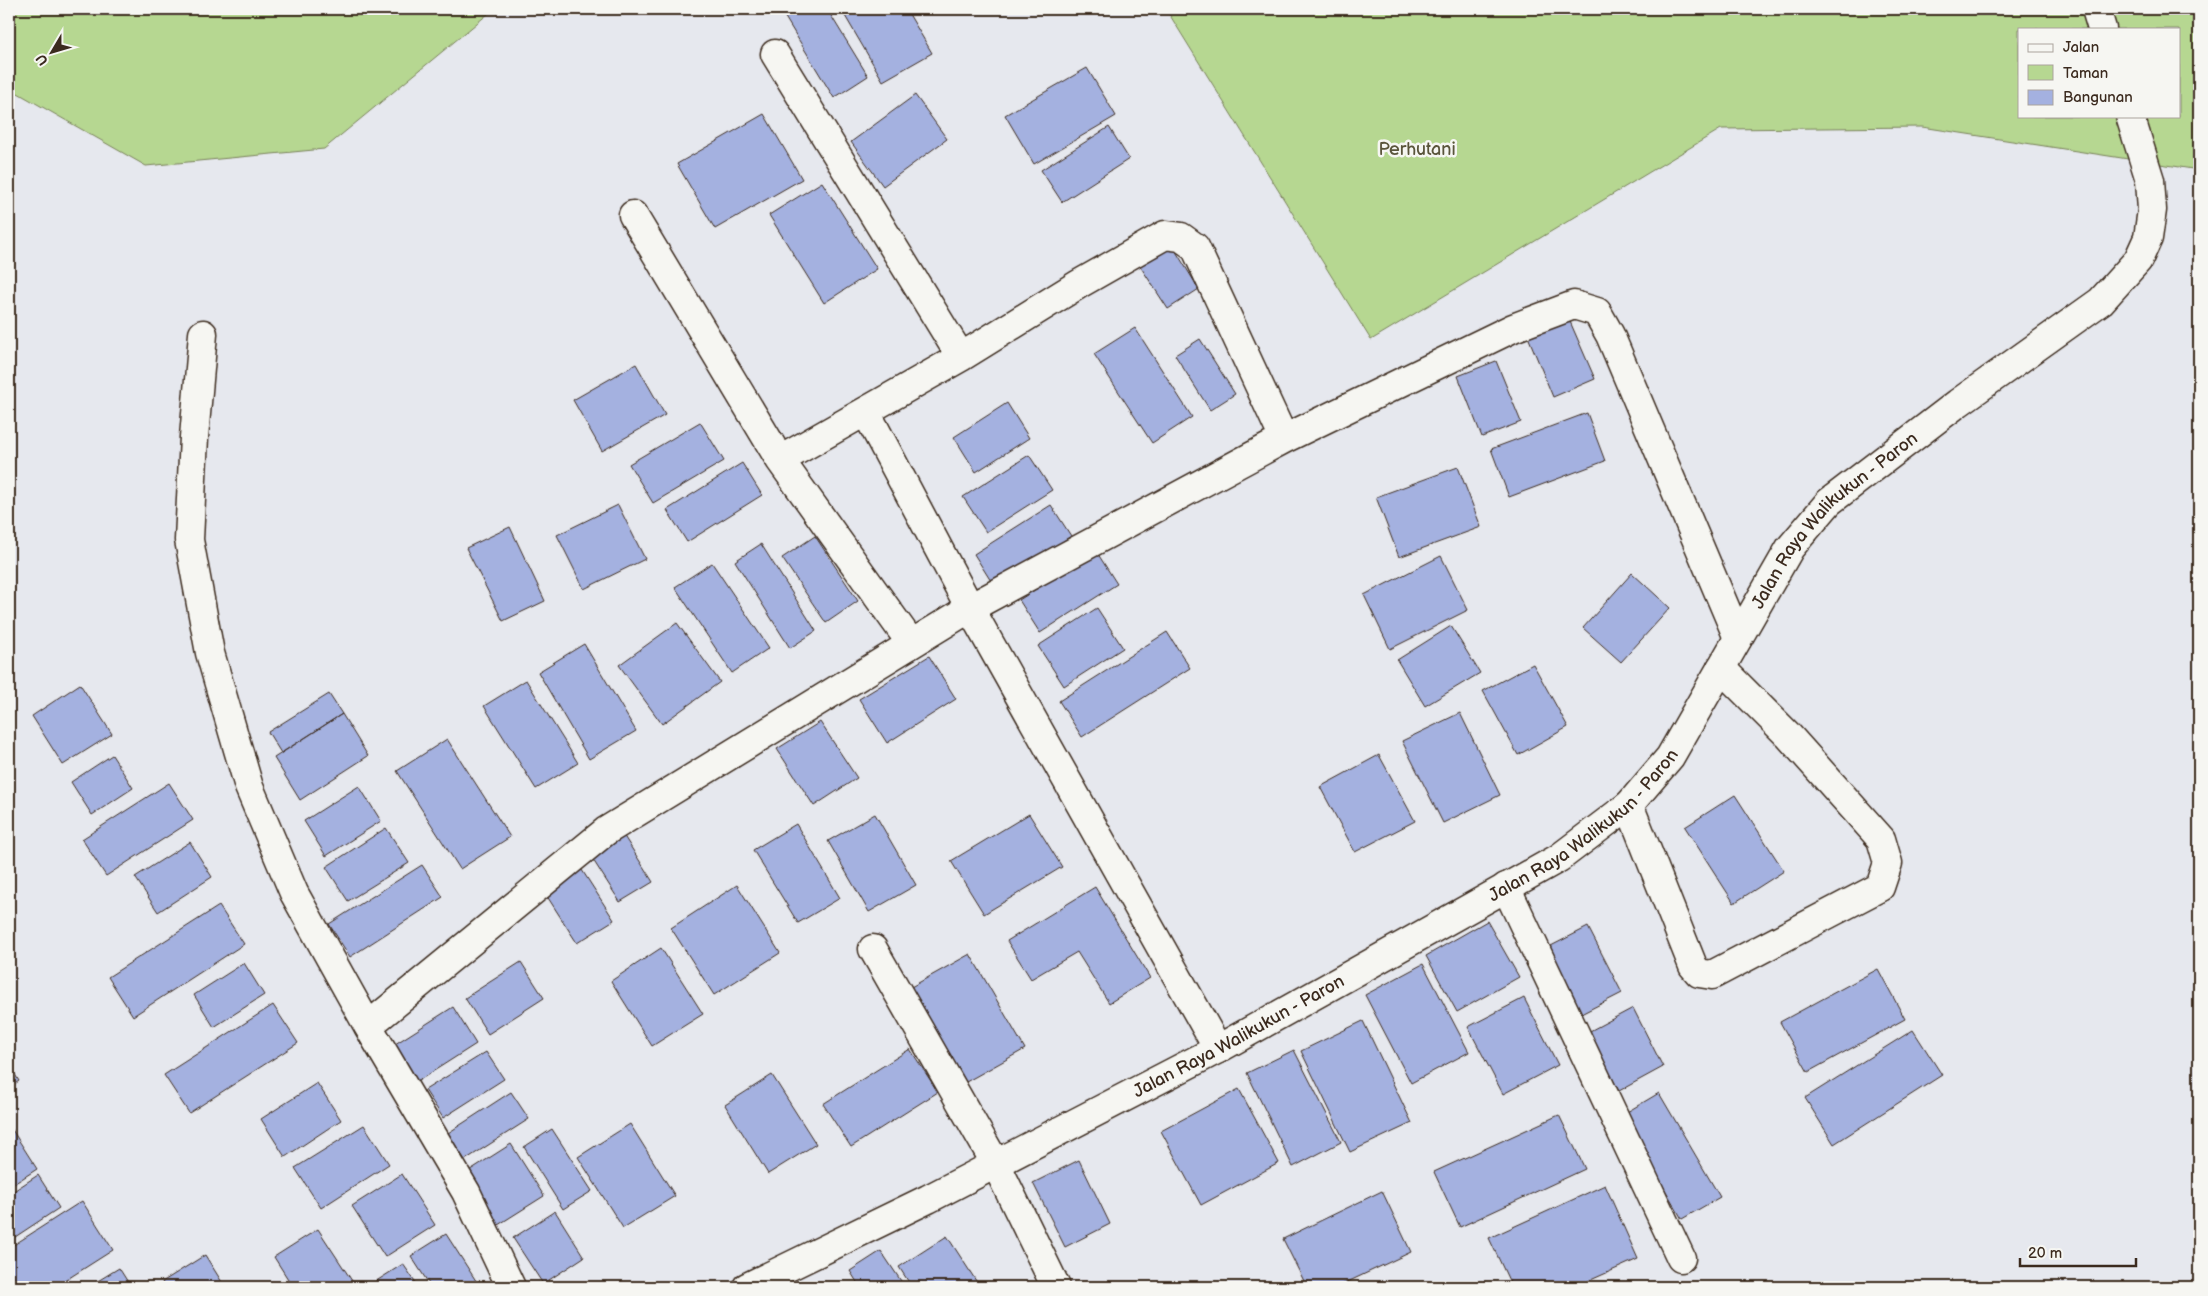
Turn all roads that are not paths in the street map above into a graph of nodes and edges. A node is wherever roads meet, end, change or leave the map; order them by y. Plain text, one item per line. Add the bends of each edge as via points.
1 (2096, 9) edge
2 (2102, 28) edge
3 (775, 54) dead end
4 (2131, 118) edge
5 (633, 215) dead end
6 (203, 334) dead end
7 (961, 357) junction
8 (866, 412) junction
9 (1284, 439) junction
10 (780, 460) junction
11 (970, 608) junction
12 (1738, 638) junction
13 (911, 643) junction
14 (1721, 668) junction
15 (1629, 805) junction
16 (1506, 887) junction
17 (873, 948) dead end
18 (368, 1026) junction
19 (1218, 1049) junction
20 (996, 1164) junction
21 (1681, 1258) dead end
22 (511, 1287) edge
23 (747, 1287) edge
24 (1056, 1287) edge

1 - 2 street
3 - 7 street
4 - 12 street, Jalan Raya Walikukun - Paron via 2150,180 2152,210 2148,238 2138,260 2100,301 1958,403 1829,502 1790,548
5 - 10 street
6 - 18 street via 190,540 210,653 249,787 294,893
7 - 8 street
7 - 9 street via 1165,235 1181,237 1195,247
8 - 10 street
8 - 11 street
9 - 11 street
9 - 12 street via 1513,328 1574,305 1597,312 1614,344
10 - 13 street
11 - 13 street
11 - 19 street
12 - 14 street, Jalan Raya Walikukun - Paron
13 - 18 street via 606,831
14 - 15 street, Jalan Raya Walikukun - Paron via 1670,757
14 - 15 street via 1788,735 1881,839 1888,863 1880,887 1712,975 1699,973 1693,966
15 - 16 street, Jalan Raya Walikukun - Paron via 1559,858
16 - 19 street, Jalan Raya Walikukun - Paron
16 - 21 street
17 - 20 street
18 - 22 street via 466,1192
19 - 20 street, Jalan Raya Walikukun - Paron
20 - 23 street, Jalan Raya Walikukun - Paron
20 - 24 street

